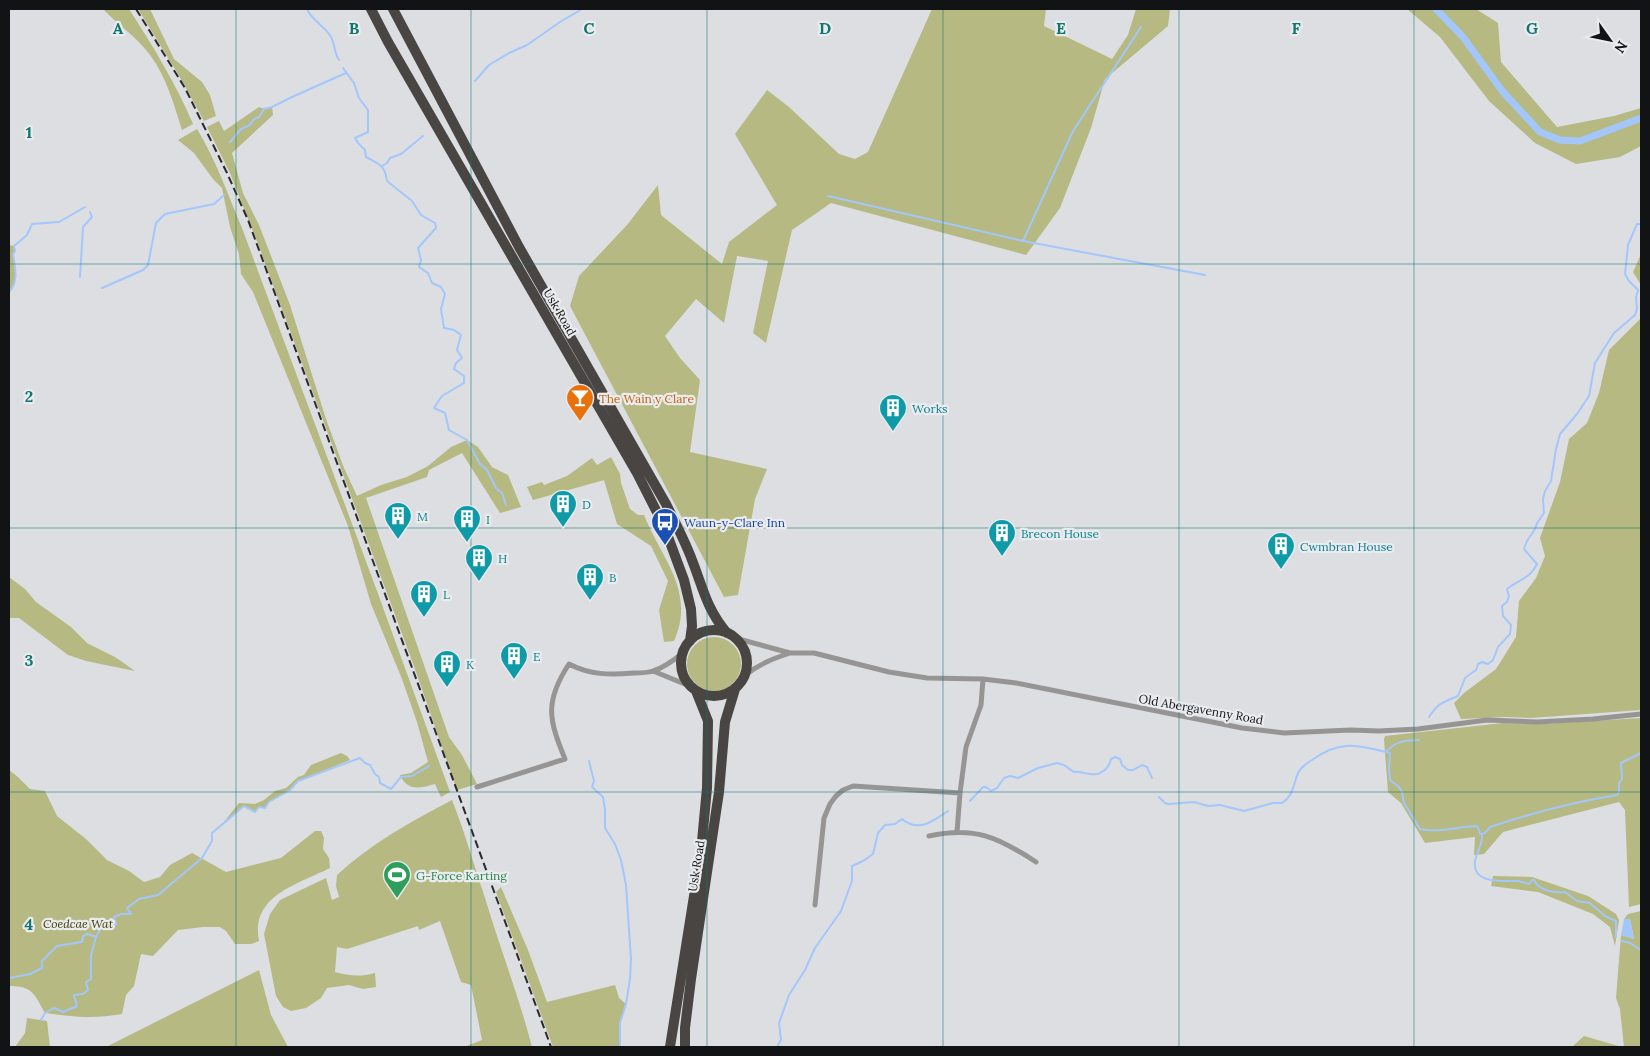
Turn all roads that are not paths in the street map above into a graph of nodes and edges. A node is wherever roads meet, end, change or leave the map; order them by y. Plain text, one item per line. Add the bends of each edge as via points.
1 (371, 9) edge
2 (393, 9) edge
3 (731, 635) junction
4 (690, 641) junction
5 (683, 653) junction
6 (790, 653) junction
7 (653, 671) junction
8 (744, 676) junction
9 (983, 679) junction
10 (735, 688) junction
11 (694, 689) junction
12 (1641, 714) edge
13 (477, 788) dead end
14 (960, 793) junction
15 (957, 832) junction
16 (929, 836) dead end
17 (1036, 862) dead end
18 (815, 905) dead end
19 (670, 1047) edge
20 (684, 1047) edge

1 - 4 highway, Usk Road via 655,507 689,598 692,616
2 - 3 highway, Usk Road via 519,247 666,504 685,542 710,609 718,623
3 - 4 highway via 704,632
3 - 6 street
3 - 8 highway via 742,645 746,655
4 - 5 highway
5 - 7 street
5 - 11 highway via 682,671
6 - 8 street via 766,661
6 - 9 street, Old Abergavenny Road via 814,653 922,677
7 - 11 street
7 - 13 street via 608,675 569,664 556,686 551,712 565,760
8 - 10 highway
9 - 12 street, Old Abergavenny Road via 1284,733 1418,729 1487,720 1537,722
9 - 14 street via 981,704 966,747
10 - 11 highway via 713,696
10 - 20 highway, Usk Road via 725,722 720,792 691,979
11 - 19 highway, Usk Road via 708,721 707,788 701,852
14 - 15 street
14 - 18 street via 853,786 844,790 830,804 824,818
15 - 16 street
15 - 17 street via 989,837

